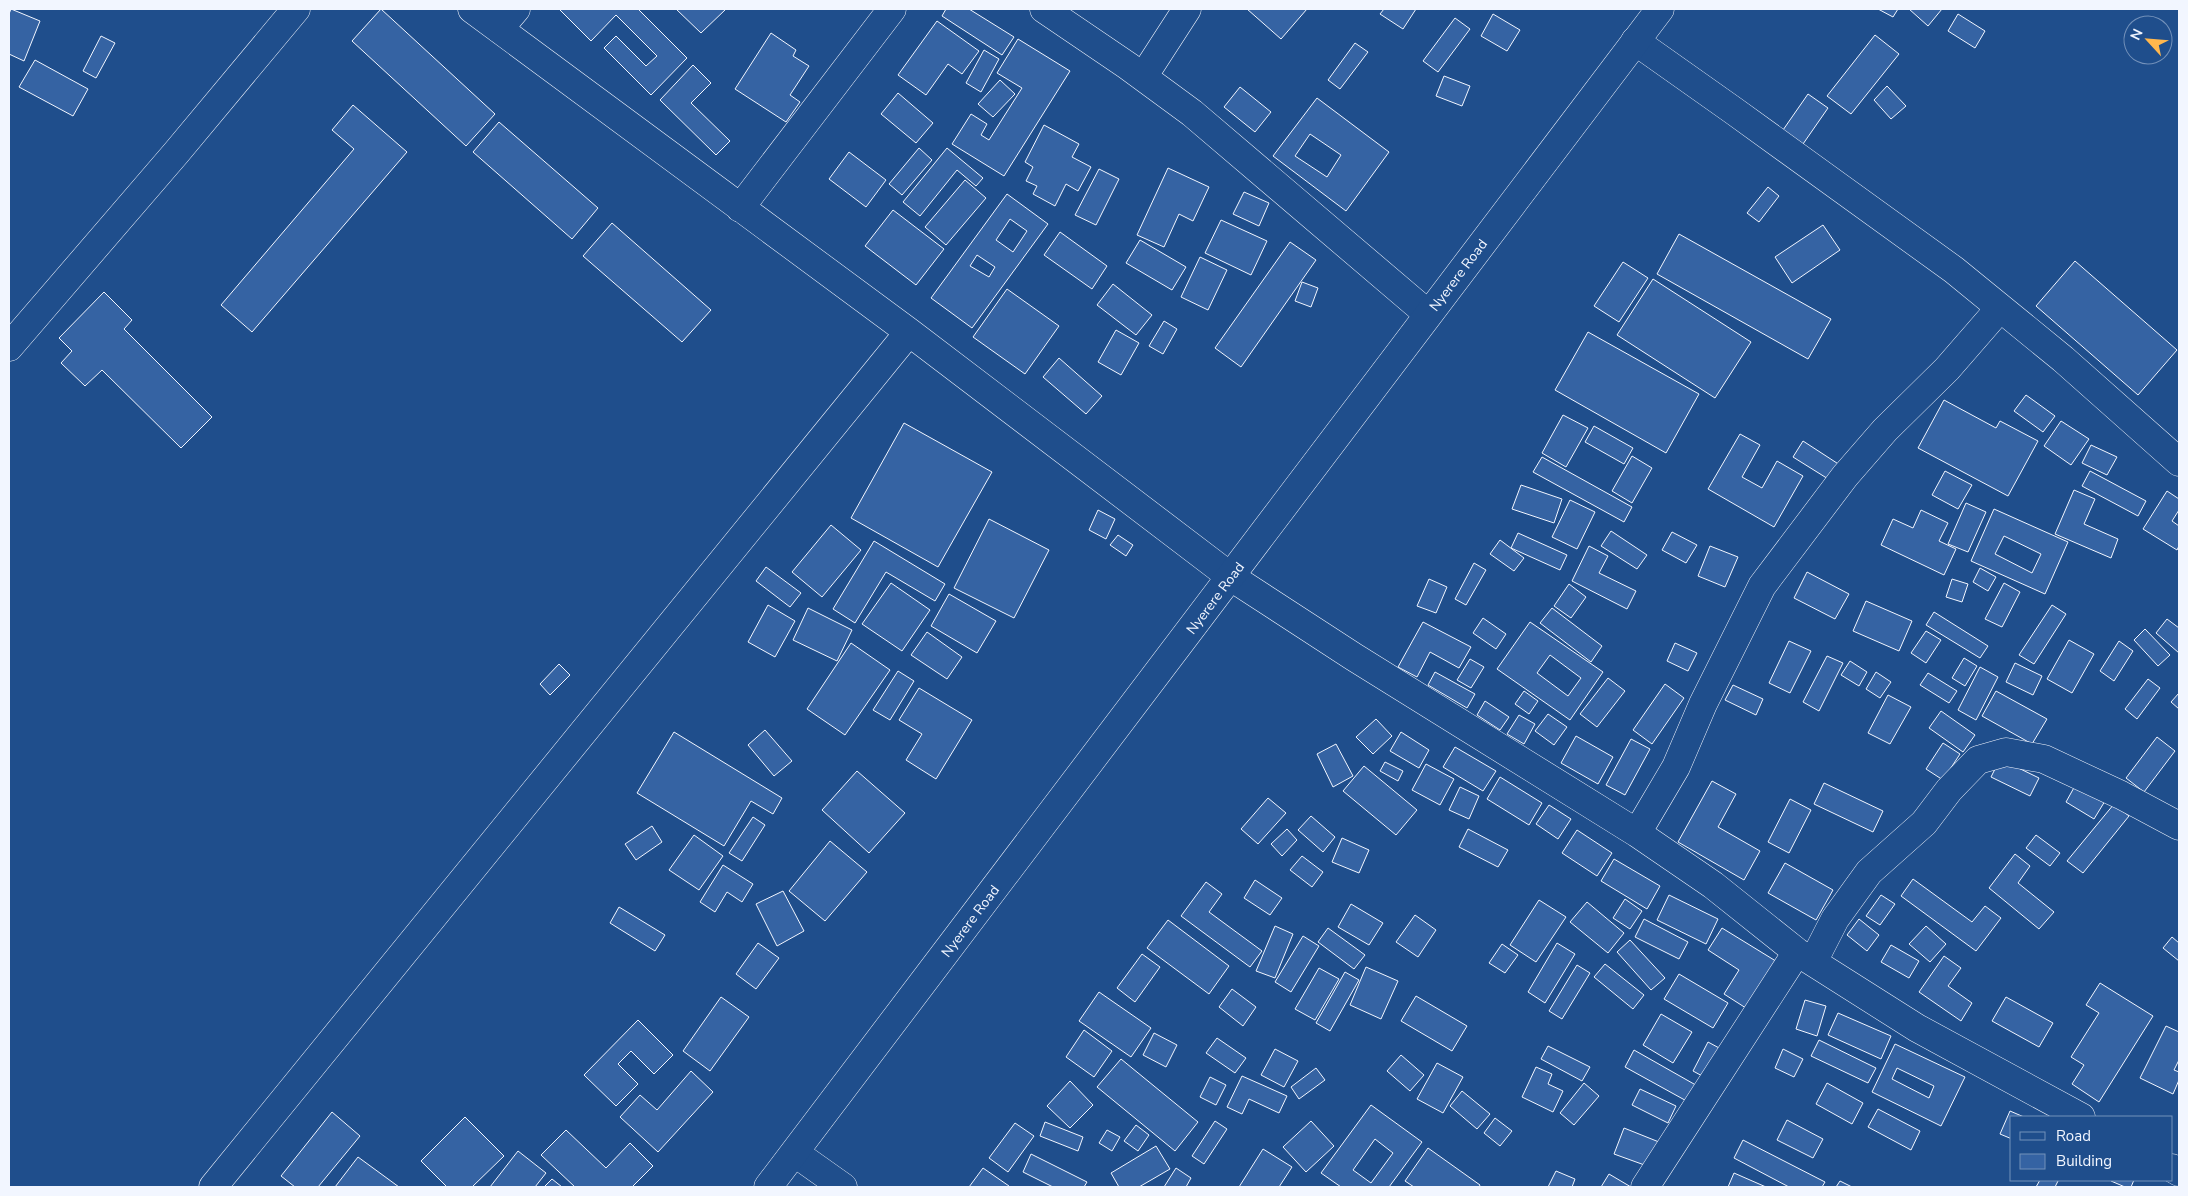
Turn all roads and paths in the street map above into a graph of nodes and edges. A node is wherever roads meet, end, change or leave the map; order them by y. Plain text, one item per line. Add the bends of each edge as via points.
1 (296, 9) edge
2 (472, 9) edge
3 (892, 9) edge
4 (1044, 9) edge
5 (1187, 9) edge
6 (1660, 9) edge
7 (508, 19) edge
8 (1635, 42) junction
9 (1143, 77) junction
10 (740, 208) junction
11 (2000, 308) junction
12 (1428, 314) junction
13 (909, 332) junction
14 (9, 347) edge
15 (2179, 462) edge
16 (1231, 577) junction
17 (2179, 826) edge
18 (1637, 833) junction
19 (1805, 957) junction
20 (2078, 1116) edge
21 (795, 1153) junction
22 (213, 1187) edge
23 (768, 1187) edge
24 (843, 1187) edge
25 (1644, 1187) edge

1 - 14 main road
2 - 7 main road
3 - 10 main road
4 - 9 main road
5 - 9 main road
6 - 8 main road, Nyerere Road
7 - 10 main road
8 - 11 main road via 1954,270
8 - 12 main road, Nyerere Road
9 - 12 main road via 1227,143
10 - 13 main road
11 - 15 main road
11 - 18 main road via 1845,476 1762,586 1703,704 1676,767
12 - 16 main road, Nyerere Road
13 - 16 main road
13 - 22 main road
16 - 18 main road
16 - 21 main road, Nyerere Road
17 - 19 main road via 2044,759 2006,752 1978,760 1924,822 1869,872
18 - 19 main road via 1713,885
19 - 20 main road via 1917,1028
19 - 25 main road
21 - 23 main road, Nyerere Road
21 - 24 main road

